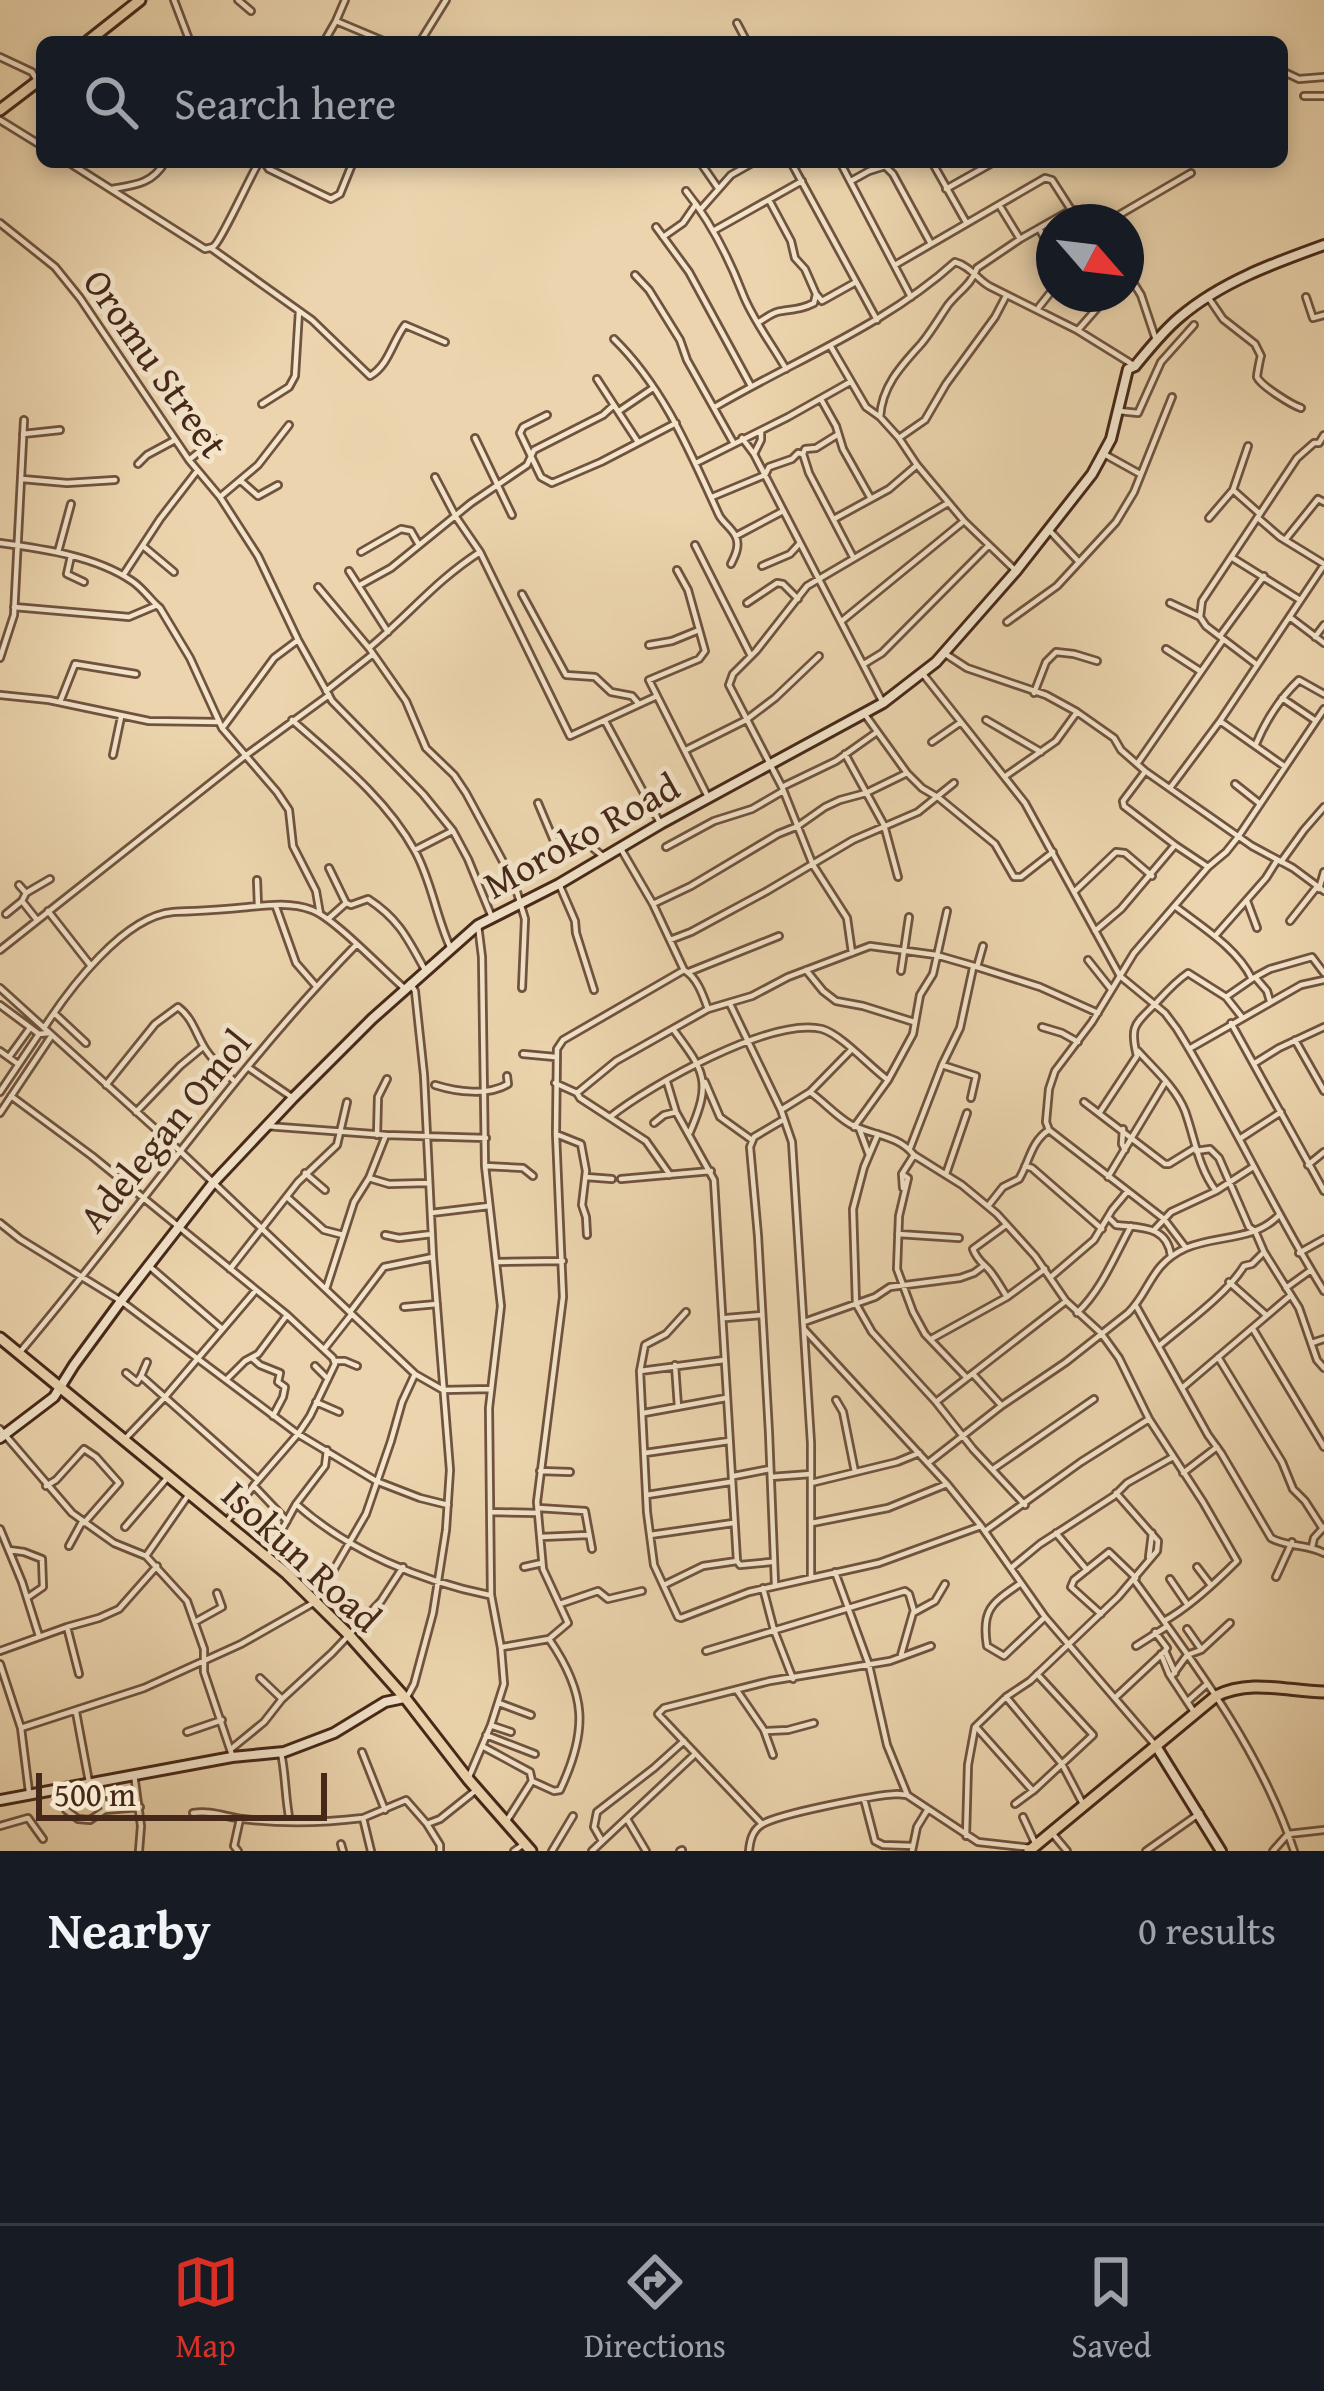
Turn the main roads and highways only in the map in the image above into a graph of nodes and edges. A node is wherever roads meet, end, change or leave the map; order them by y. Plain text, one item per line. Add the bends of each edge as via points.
1 (140, 0) edge
2 (95, 36) edge
3 (36, 83) edge
4 (0, 110) edge
5 (0, 1338) edge
6 (1324, 1692) edge
7 (1033, 1848) edge
8 (523, 1849) edge

1 - 2 main road
3 - 4 main road
5 - 8 main road, Isokun Road via 267,1557 349,1635
6 - 7 main road via 1251,1686 1216,1696

